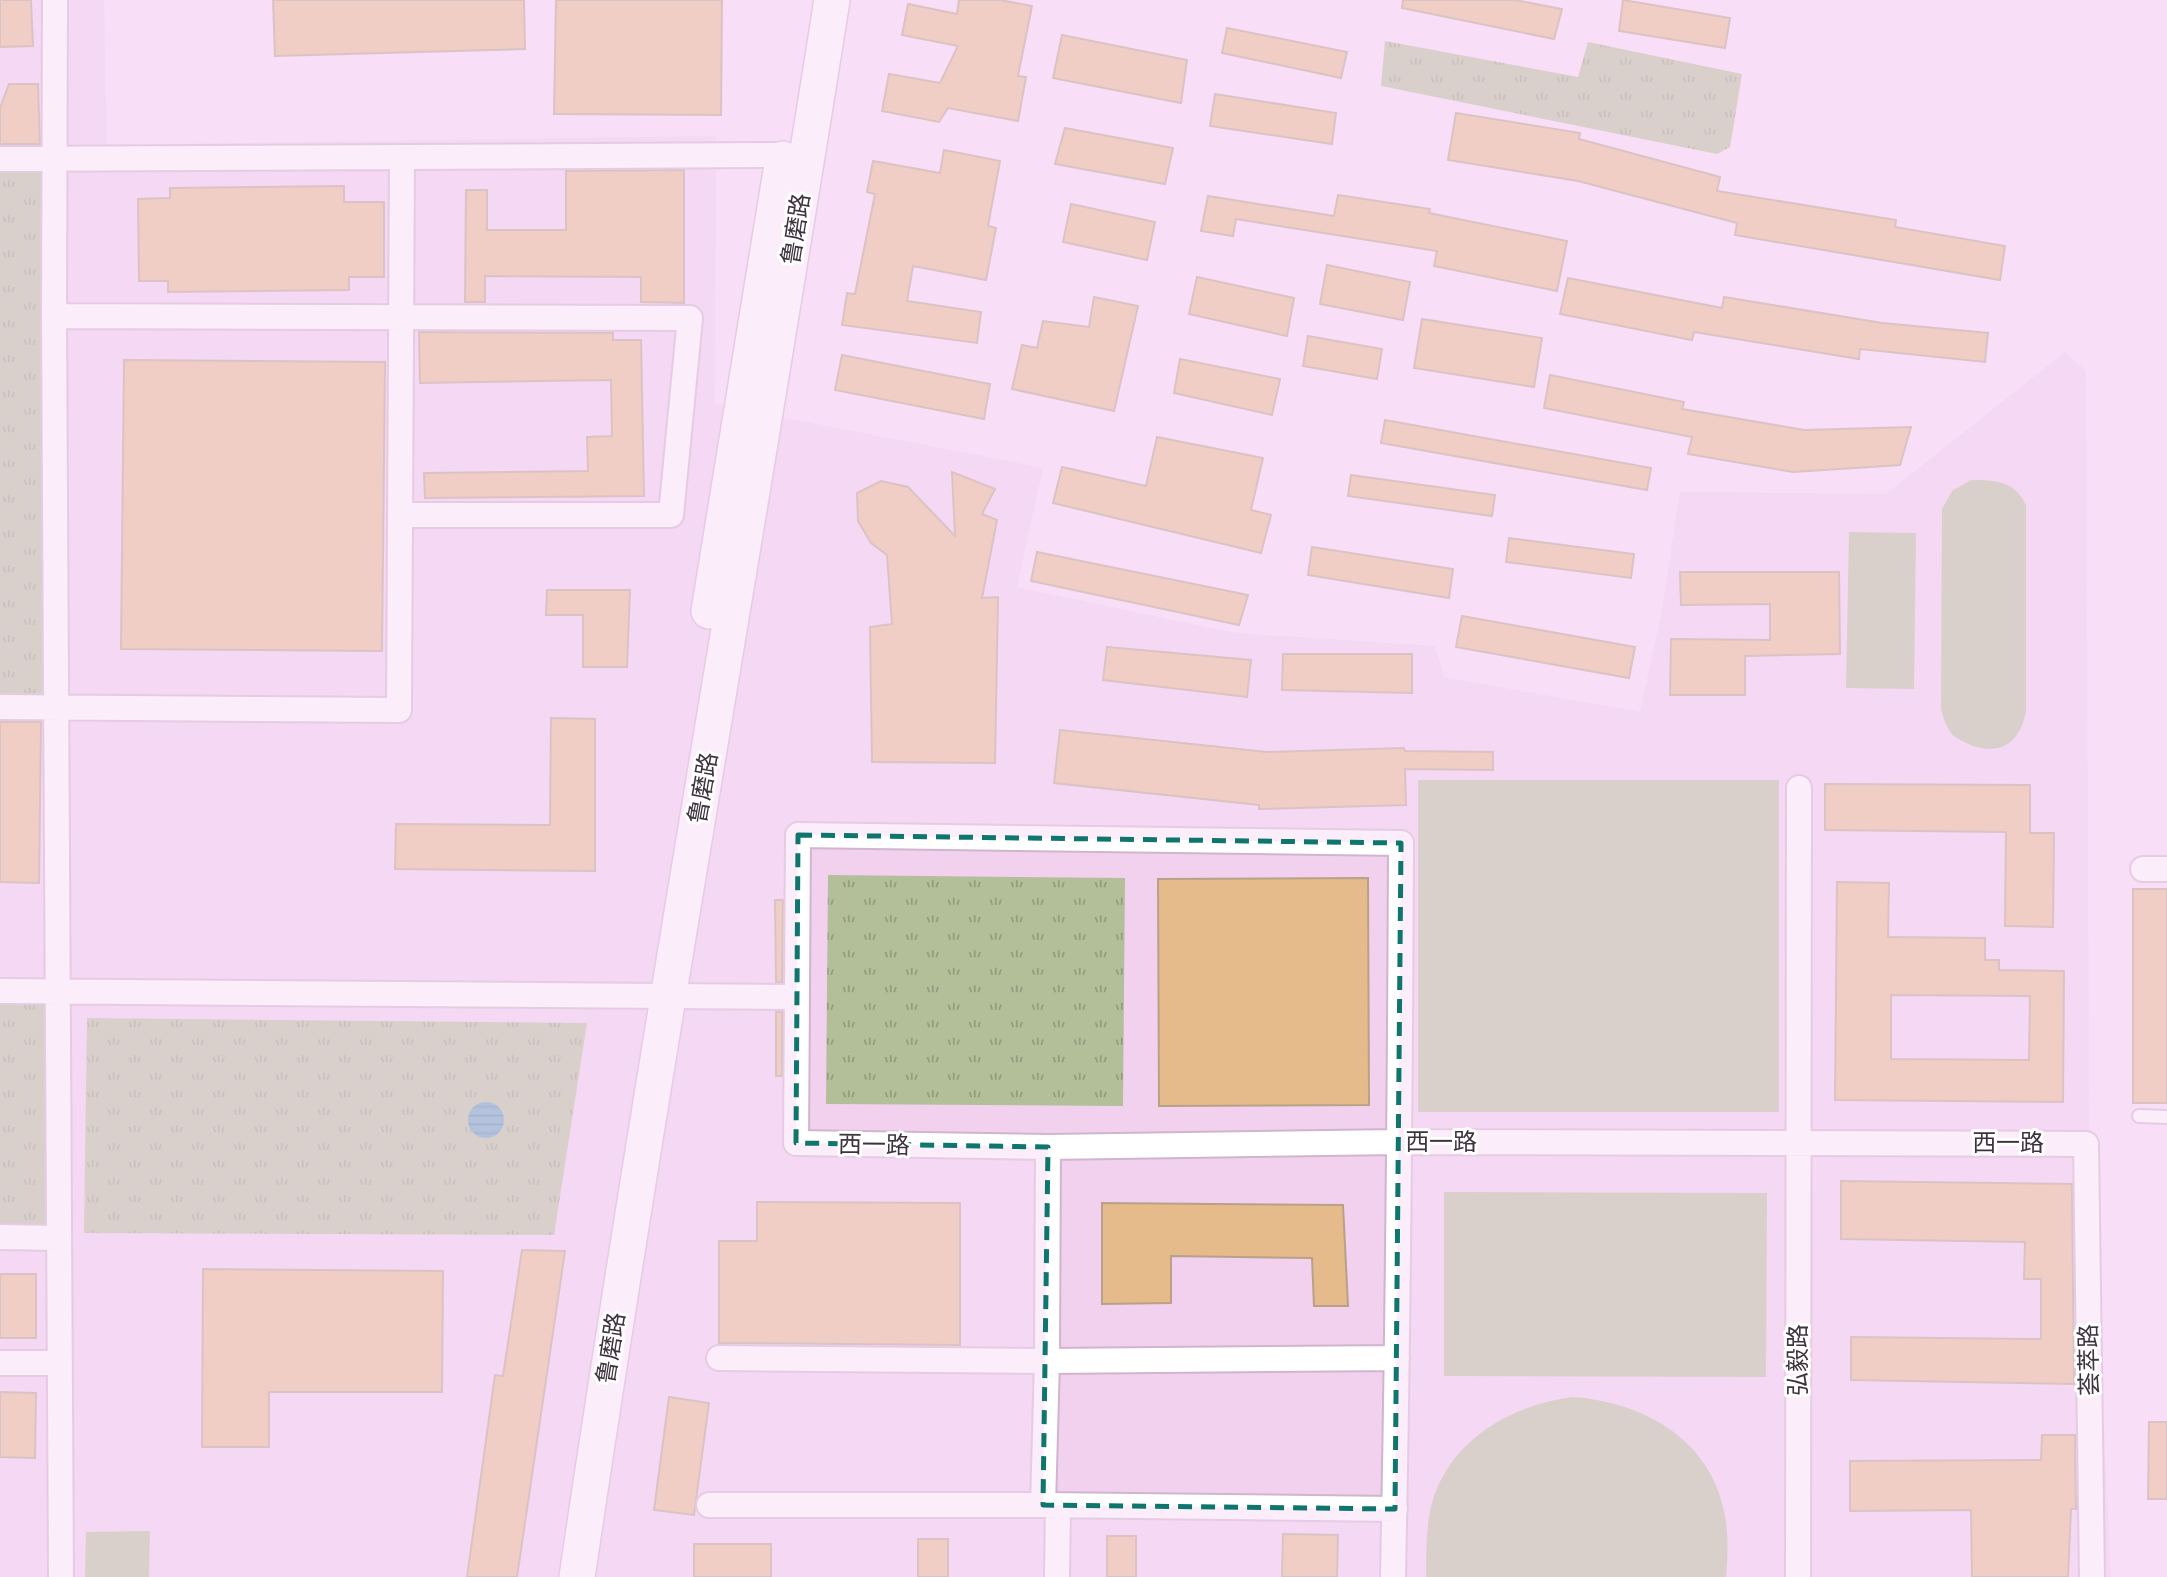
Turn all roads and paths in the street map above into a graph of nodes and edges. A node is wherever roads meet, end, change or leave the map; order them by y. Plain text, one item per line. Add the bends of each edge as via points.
1 (55, 0) edge
2 (811, 0) edge
3 (832, 0) edge
4 (784, 155) junction
5 (402, 157) junction
6 (0, 159) edge
7 (56, 159) junction
8 (54, 316) junction
9 (402, 317) junction
10 (400, 515) junction
11 (0, 707) edge
12 (56, 707) junction
13 (1799, 788) dead end
14 (0, 991) edge
15 (58, 992) junction
16 (658, 995) junction
17 (797, 997) junction
18 (2139, 1116) dead end
19 (2167, 1117) edge
20 (1399, 1142) junction
21 (1797, 1142) junction
22 (2086, 1144) joint
23 (1048, 1147) junction
24 (0, 1237) edge
25 (58, 1238) junction
26 (719, 1357) dead end
27 (1397, 1357) junction
28 (1047, 1362) junction
29 (0, 1363) edge
30 (60, 1363) junction
31 (709, 1505) dead end
32 (1051, 1505) junction
33 (1395, 1509) junction
34 (61, 1577) edge
35 (559, 1577) edge
36 (577, 1577) edge
37 (1057, 1577) edge
38 (1393, 1577) edge
39 (1798, 1577) edge
40 (2092, 1577) edge

1 - 7 street
2 - 4 main road, 鲁磨路
3 - 16 main road, 鲁磨路 via 774,367
4 - 5 street
4 - 16 main road, 鲁磨路 via 751,340
5 - 7 street
5 - 9 street
6 - 7 street
7 - 8 street
8 - 9 street
8 - 12 street
9 - 10 street
9 - 10 street via 690,318 671,515
10 - 12 street via 399,710
11 - 12 street
12 - 15 street
13 - 21 street, 弘毅路
14 - 15 street
15 - 16 street
15 - 25 street
16 - 17 street
16 - 35 main road, 鲁磨路
16 - 36 main road, 鲁磨路
17 - 20 street via 798,835 1401,843
17 - 23 street, 西一路 via 796,1143
18 - 19 lane
20 - 21 street, 西一路
20 - 23 street, 西一路
20 - 27 street
21 - 22 street, 西一路
21 - 39 street, 弘毅路
22 - 40 street, 荟萃路
23 - 28 street
24 - 25 street
25 - 30 street
26 - 28 street
27 - 28 street
27 - 33 street
28 - 32 street
29 - 30 street
30 - 34 street
31 - 32 street
32 - 33 street
32 - 37 street
33 - 38 street

